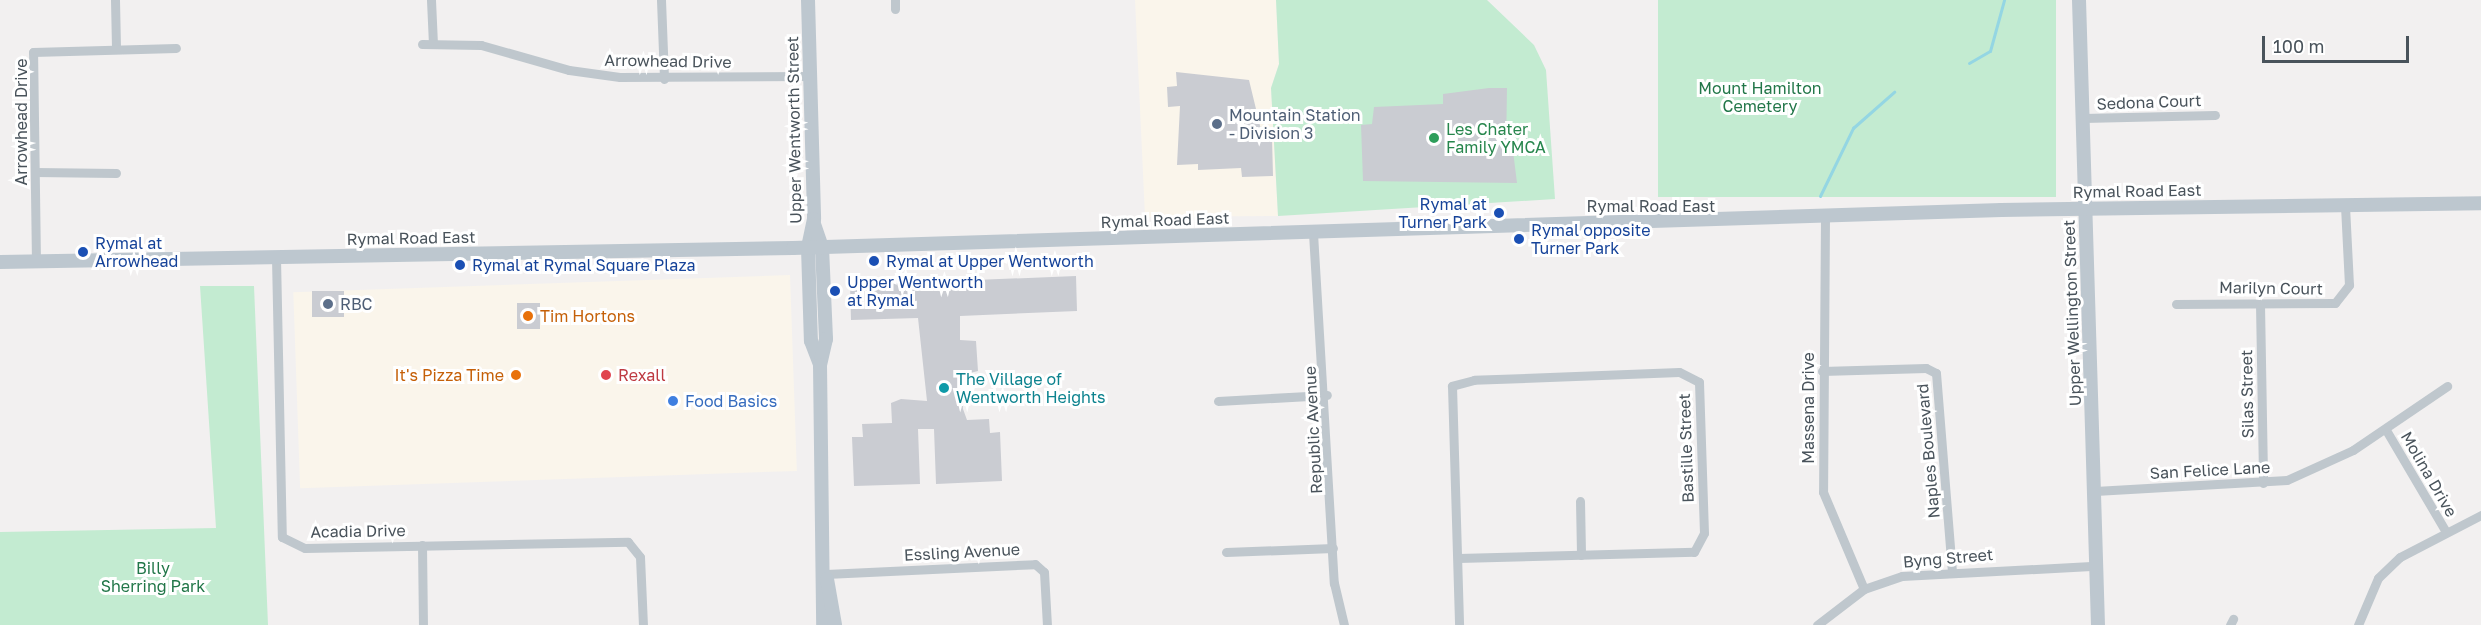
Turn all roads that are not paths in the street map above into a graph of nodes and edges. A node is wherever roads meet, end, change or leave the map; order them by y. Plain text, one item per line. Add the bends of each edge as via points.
1 (115, 0) edge
2 (431, 0) edge
3 (661, 0) edge
4 (808, 0) edge
5 (2079, 0) edge
6 (422, 44) dead end
7 (433, 44) junction
8 (116, 48) junction
9 (176, 48) dead end
10 (809, 76) junction
11 (664, 79) junction
12 (2215, 115) dead end
13 (2083, 118) junction
14 (36, 172) junction
15 (116, 173) dead end
16 (2481, 203) edge
17 (2345, 206) junction
18 (2085, 208) junction
19 (1825, 218) junction
20 (1313, 233) junction
21 (815, 248) junction
22 (276, 258) junction
23 (0, 262) edge
24 (36, 262) junction
25 (2176, 304) dead end
26 (2260, 304) junction
27 (1822, 371) junction
28 (2447, 386) dead end
29 (1326, 395) junction
30 (1218, 401) dead end
31 (2386, 430) junction
32 (2264, 483) junction
33 (2095, 491) junction
34 (1580, 501) dead end
35 (2481, 515) edge
36 (2446, 532) junction
37 (422, 545) junction
38 (1333, 548) junction
39 (1226, 552) dead end
40 (1581, 555) junction
41 (1458, 558) junction
42 (2096, 566) junction
43 (1952, 570) junction
44 (826, 574) junction
45 (1864, 589) junction
46 (423, 625) edge
47 (643, 625) edge
48 (823, 625) edge
49 (835, 625) edge
50 (1047, 625) edge
51 (1344, 625) edge
52 (1459, 625) edge
53 (1817, 625) edge
54 (2098, 625) edge
55 (2358, 625) edge

1 - 8 street
2 - 7 street
3 - 11 street
4 - 10 main road, Upper Wentworth Street
5 - 13 main road, Upper Wellington Street
6 - 7 street, Arrowhead Drive
7 - 11 street, Arrowhead Drive via 481,45 569,70
8 - 9 street, Arrowhead Drive
8 - 14 street, Arrowhead Drive via 33,52
10 - 11 street, Arrowhead Drive
10 - 21 main road, Upper Wentworth Street
12 - 13 street, Sedona Court
13 - 18 main road, Upper Wellington Street
14 - 15 street
14 - 24 street, Arrowhead Drive
16 - 17 main road, Rymal Road East
17 - 18 main road, Rymal Road East
17 - 26 street, Marilyn Court via 2345,295 2320,306
18 - 19 main road, Rymal Road East
18 - 33 main road, Upper Wellington Street
19 - 20 main road, Rymal Road East
19 - 27 street, Massena Drive
20 - 21 main road, Rymal Road East
20 - 29 street, Republic Avenue
21 - 22 main road, Rymal Road East
21 - 44 main road, Upper Wentworth Street via 810,341 820,364
22 - 24 main road, Rymal Road East
22 - 37 street, Acadia Drive via 282,537 305,548
23 - 24 main road, Rymal Road East
25 - 26 street, Marilyn Court
26 - 32 street, Silas Street
27 - 43 street, Naples Boulevard via 1926,368 1936,373
27 - 45 street, Massena Drive via 1823,492
28 - 31 street, San Felice Lane
29 - 30 street
29 - 38 street, Republic Avenue
31 - 32 street, San Felice Lane via 2306,473
31 - 36 street, Molina Drive
32 - 33 street, San Felice Lane
33 - 42 main road, Upper Wellington Street
34 - 40 street
35 - 36 street
36 - 55 street via 2400,557 2378,578
37 - 46 street
37 - 47 street, Acadia Drive via 628,542 640,557
38 - 39 street
38 - 51 street, Republic Avenue
40 - 41 street, Bastille Street
40 - 41 street, Bastille Street via 1694,552 1702,544 1701,389 1689,374 1474,380 1452,386
41 - 52 street, Bastille Street
42 - 43 street, Byng Street
42 - 54 main road, Upper Wellington Street
43 - 45 street, Byng Street via 1902,576
44 - 48 main road, Upper Wentworth Street
44 - 49 main road, Upper Wentworth Street
44 - 50 street, Essling Avenue via 1035,564 1044,572
45 - 53 street, Byng Street

